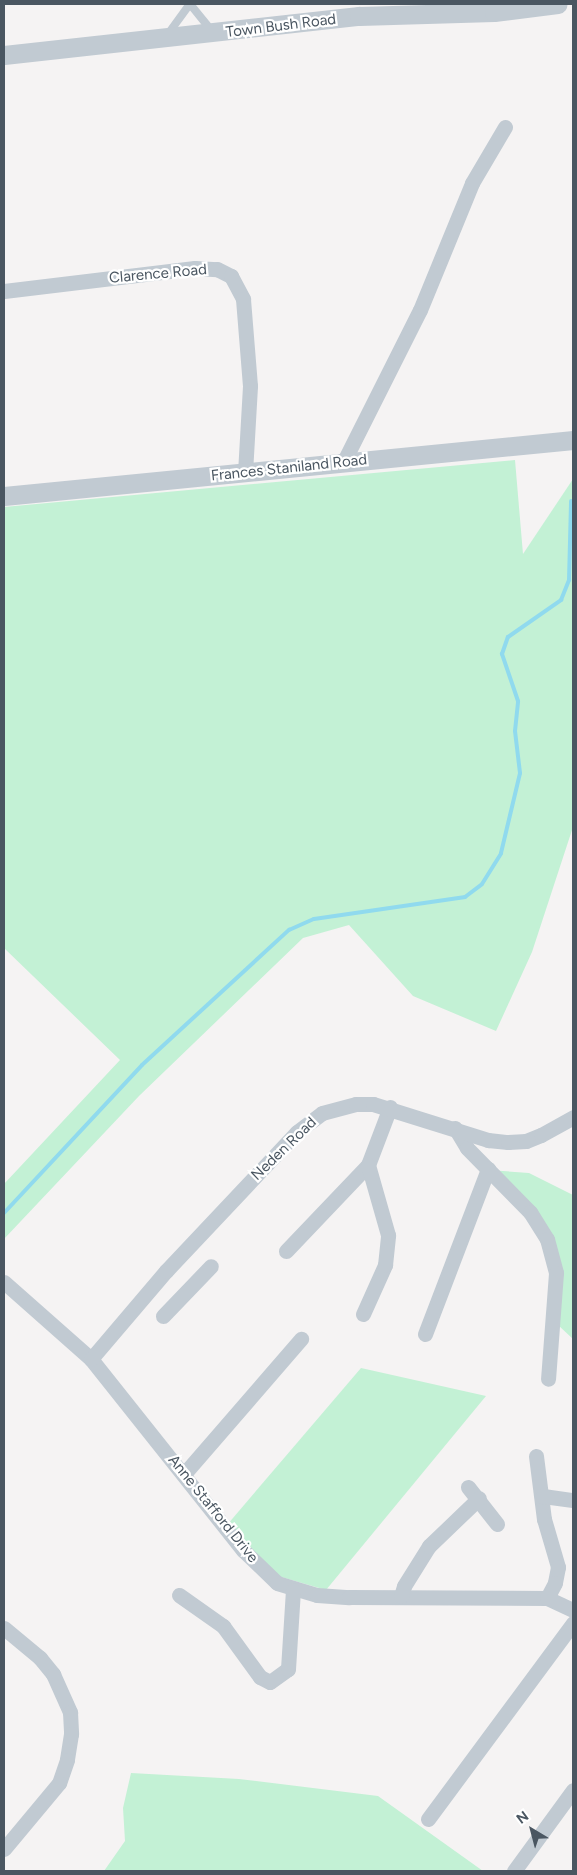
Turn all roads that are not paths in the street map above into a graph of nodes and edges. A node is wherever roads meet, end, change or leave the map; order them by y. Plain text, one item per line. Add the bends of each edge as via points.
1 (190, 4) edge
2 (380, 4) edge
3 (558, 4) edge
4 (410, 9) edge
5 (359, 16) junction
6 (229, 32) junction
7 (165, 37) junction
8 (4, 55) edge
9 (505, 127) dead end
10 (4, 290) edge
11 (573, 440) edge
12 (343, 463) junction
13 (245, 473) junction
14 (4, 496) edge
15 (390, 1107) junction
16 (573, 1117) edge
17 (455, 1128) junction
18 (368, 1165) junction
19 (488, 1168) junction
20 (286, 1251) dead end
21 (211, 1266) dead end
22 (166, 1271) junction
23 (4, 1282) edge
24 (189, 1287) junction
25 (362, 1314) dead end
26 (163, 1316) dead end
27 (425, 1334) dead end
28 (301, 1339) dead end
29 (91, 1359) junction
30 (548, 1379) dead end
31 (536, 1456) dead end
32 (184, 1474) junction
33 (468, 1487) dead end
34 (543, 1496) junction
35 (479, 1498) junction
36 (573, 1500) edge
37 (497, 1524) dead end
38 (293, 1590) junction
39 (179, 1595) dead end
40 (401, 1596) junction
41 (547, 1598) junction
42 (573, 1610) edge
43 (573, 1623) edge
44 (4, 1628) edge
45 (573, 1790) edge
46 (428, 1819) dead end
47 (4, 1849) edge
48 (514, 1871) edge

1 - 6 lane via 209,29
1 - 7 lane
2 - 5 street
3 - 4 street, Town Bush Road via 494,12
4 - 5 street, Town Bush Road
5 - 6 street, Town Bush Road
6 - 7 street, Town Bush Road
7 - 8 street, Town Bush Road
9 - 12 street via 472,183 420,310
10 - 13 street, Clarence Road via 195,268 217,269 231,276 243,299 250,386
11 - 12 street, Frances Staniland Road
12 - 13 street, Frances Staniland Road
13 - 14 street, Frances Staniland Road
15 - 17 street, Neden Road
15 - 18 street
15 - 22 street, Neden Road via 356,1104 311,1119
16 - 17 street, Neden Road via 526,1141 488,1140
17 - 19 street via 466,1148
18 - 20 street
18 - 25 street via 388,1235 384,1265
19 - 27 street
19 - 30 street via 540,1223 554,1258 555,1302
21 - 24 street
22 - 24 street
22 - 29 street, Neden Road
23 - 29 street, Anne Stafford Drive
24 - 26 street
28 - 32 street
29 - 32 street, Anne Stafford Drive
31 - 34 street
32 - 38 street, Anne Stafford Drive via 244,1550 277,1582
33 - 35 street
34 - 36 street
34 - 41 street via 544,1519 558,1567 555,1583
35 - 37 street
35 - 40 street via 429,1546
38 - 39 street via 288,1669 270,1682 260,1677 223,1626
38 - 40 street, Anne Stafford Drive via 349,1597
40 - 41 street, Anne Stafford Drive
41 - 42 street, Anne Stafford Drive
43 - 46 street
44 - 47 street via 54,1674 70,1712 71,1734 59,1783
45 - 48 street

